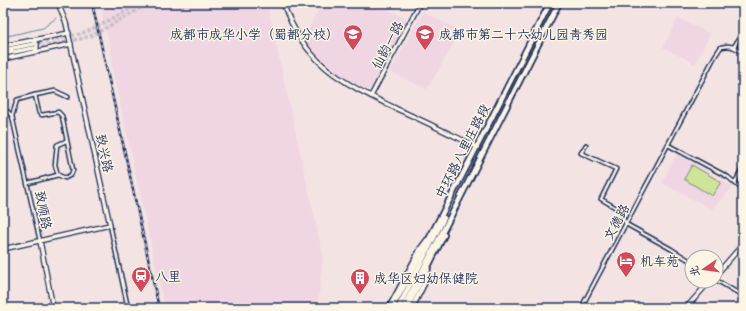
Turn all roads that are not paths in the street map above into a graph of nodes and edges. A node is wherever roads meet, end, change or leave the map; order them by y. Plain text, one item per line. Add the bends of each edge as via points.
1 (58, 3) edge
2 (283, 3) edge
3 (420, 3) edge
4 (550, 3) edge
5 (559, 3) edge
6 (743, 31) edge
7 (69, 33) junction
8 (71, 44) junction
9 (3, 46) edge
10 (34, 46) junction
11 (734, 47) junction
12 (3, 50) edge
13 (743, 52) edge
14 (3, 54) edge
15 (3, 58) edge
16 (35, 95) junction
17 (371, 96) junction
18 (68, 97) dead end
19 (3, 112) edge
20 (12, 116) junction
21 (66, 141) junction
22 (586, 145) dead end
23 (668, 145) junction
24 (477, 147) junction
25 (743, 167) edge
26 (58, 175) junction
27 (735, 182) junction
28 (28, 183) junction
29 (743, 190) edge
30 (451, 200) junction
31 (456, 206) junction
32 (626, 224) junction
33 (110, 225) junction
34 (429, 238) junction
35 (40, 241) junction
36 (743, 244) edge
37 (3, 249) edge
38 (684, 257) edge
39 (724, 266) edge
40 (429, 267) junction
41 (417, 271) junction
42 (724, 285) edge
43 (703, 289) edge
44 (743, 296) edge
45 (53, 308) edge
46 (128, 308) edge
47 (389, 308) edge
48 (392, 308) edge
49 (398, 308) edge
50 (402, 308) edge
51 (408, 308) edge
52 (412, 308) edge
53 (581, 308) edge
54 (686, 308) edge

1 - 7 street, 致兴路
2 - 17 street via 289,20 302,42 318,60 334,75
3 - 17 street, 仙韵一路
4 - 24 main road, 中环路八里庄路段
5 - 31 main road
6 - 11 street
7 - 8 street, 致兴路
7 - 10 street
8 - 10 street
8 - 33 street, 致兴路
9 - 10 street
10 - 12 street
10 - 14 street
10 - 15 street
11 - 13 street
11 - 23 street, 文德路 via 721,47
16 - 18 street via 55,91
16 - 20 street via 17,100
16 - 21 street via 39,113 42,115 58,112 62,116
17 - 24 street
19 - 20 street via 6,111
20 - 28 street, 致顺路
21 - 26 street via 56,145 55,165
21 - 26 street via 73,170 71,175 65,178
22 - 32 street via 582,153 616,169 601,199 618,209
23 - 27 street
23 - 32 street, 文德路
24 - 30 main road, 中环路八里庄路段
25 - 27 street
26 - 28 street
27 - 29 street
28 - 35 street, 致顺路
30 - 34 main road, 中环路八里庄路段
30 - 41 main road
31 - 40 main road
31 - 41 main road
32 - 38 street
32 - 53 street, 文德路
33 - 35 street
33 - 46 street, 致兴路
34 - 41 main road, 中环路八里庄路段
34 - 47 main road
35 - 37 street
35 - 45 street, 致顺路
36 - 39 street
40 - 51 main road
40 - 52 main road
41 - 48 main road, 中环路八里庄路段
41 - 49 main road
41 - 50 main road, 中环路八里庄路段
42 - 44 street
43 - 54 street

